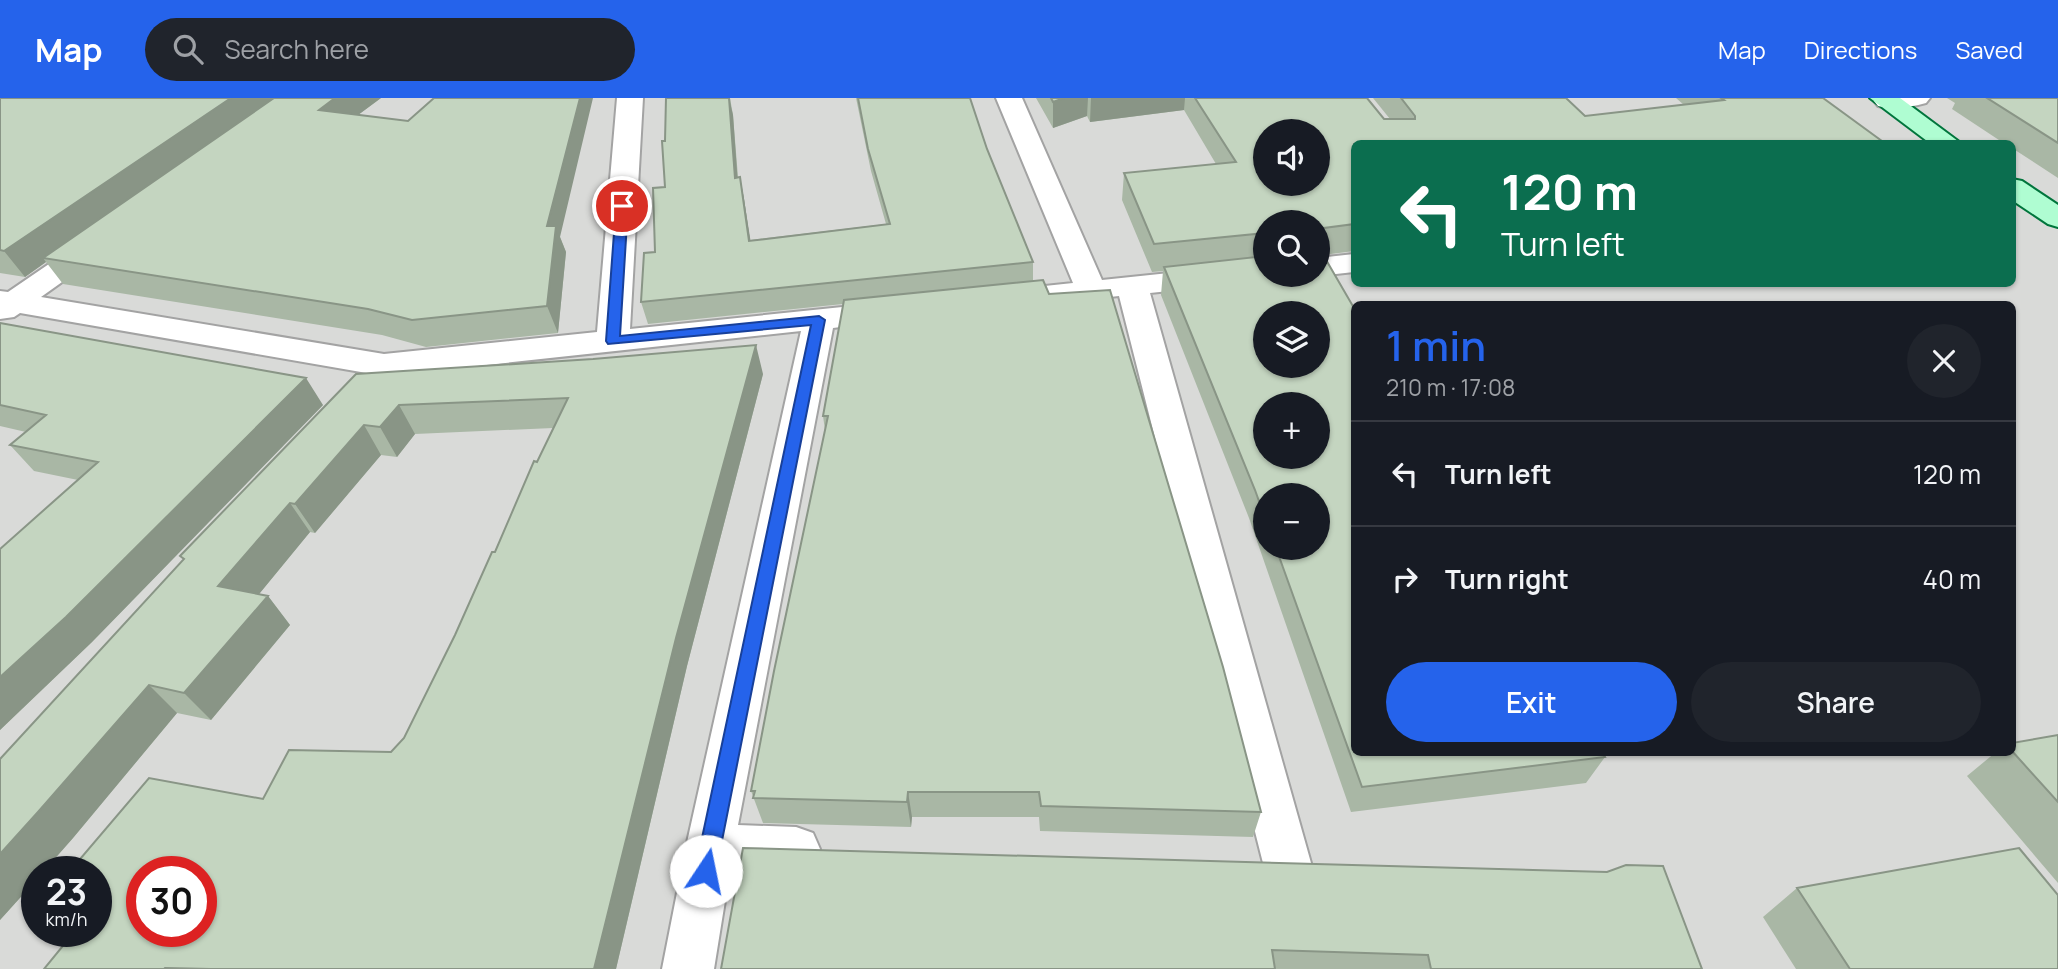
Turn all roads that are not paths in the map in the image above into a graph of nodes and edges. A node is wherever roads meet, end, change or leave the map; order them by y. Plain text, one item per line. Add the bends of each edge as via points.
1 (630, 98) edge
2 (1009, 98) edge
3 (1917, 98) edge
4 (1885, 99) edge
5 (1943, 140) edge
6 (2017, 194) edge
7 (2058, 218) edge
8 (114, 231) edge
9 (1351, 263) edge
10 (1330, 266) edge
11 (1253, 273) edge
12 (1132, 285) junction
13 (1091, 289) junction
14 (968, 303) edge
15 (5, 305) edge
16 (914, 309) edge
17 (819, 320) junction
18 (613, 341) junction
19 (384, 365) junction
20 (355, 396) edge
21 (710, 847) junction
22 (834, 850) edge
23 (1287, 863) edge
24 (688, 969) edge

1 - 18 street
2 - 13 street
3 - 4 street
4 - 5 main road
6 - 7 main road
8 - 15 street
9 - 10 street
11 - 12 street
12 - 13 street
12 - 23 street
13 - 14 street
15 - 19 street
16 - 17 street
17 - 18 street
17 - 21 street
18 - 19 street
19 - 20 street
21 - 22 street
21 - 24 street

